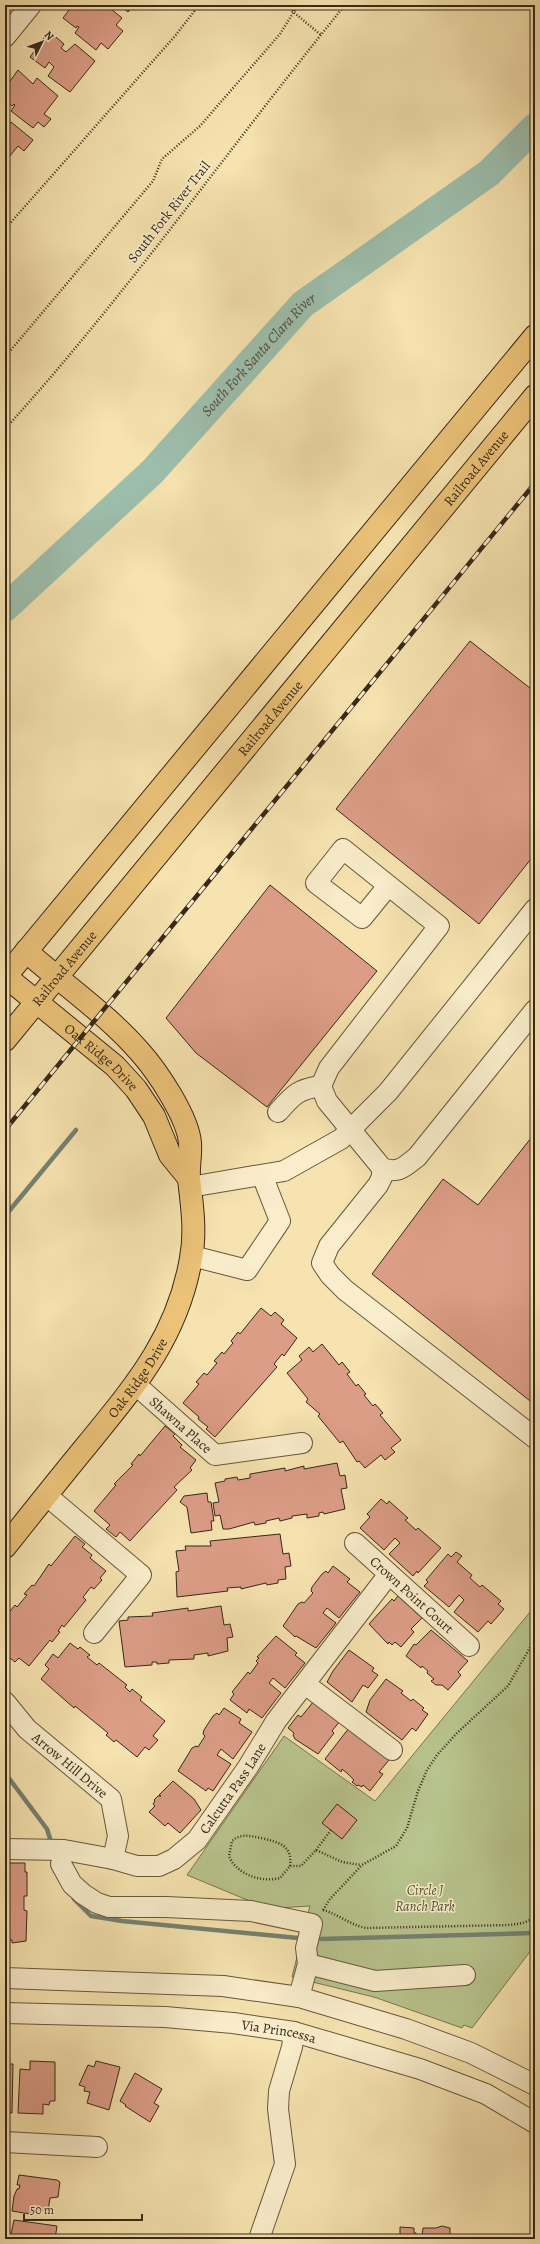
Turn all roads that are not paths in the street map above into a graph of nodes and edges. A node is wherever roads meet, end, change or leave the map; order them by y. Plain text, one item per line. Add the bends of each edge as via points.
1 (31, 5) edge
2 (5, 37) edge
3 (535, 336) edge
4 (535, 396) edge
5 (388, 886) dead end
6 (535, 909) edge
7 (26, 951) junction
8 (5, 977) edge
9 (56, 978) junction
10 (37, 1001) junction
11 (535, 1010) edge
12 (5, 1040) edge
13 (321, 1086) junction
14 (278, 1112) dead end
15 (350, 1129) junction
16 (382, 1168) junction
17 (262, 1175) junction
18 (189, 1182) junction
19 (192, 1256) junction
20 (136, 1385) junction
21 (535, 1438) edge
22 (302, 1443) dead end
23 (46, 1495) junction
24 (354, 1543) dead end
25 (5, 1547) edge
26 (389, 1574) junction
27 (94, 1633) dead end
28 (469, 1646) dead end
29 (305, 1684) junction
30 (5, 1702) edge
31 (392, 1750) dead end
32 (5, 1849) edge
33 (62, 1857) junction
34 (113, 1859) junction
35 (308, 1964) junction
36 (465, 1975) dead end
37 (5, 1978) edge
38 (299, 1997) junction
39 (5, 2013) edge
40 (294, 2032) junction
41 (535, 2085) edge
42 (535, 2123) edge
43 (5, 2142) edge
44 (97, 2147) dead end
45 (259, 2239) edge

1 - 2 street
3 - 7 main road
4 - 9 main road, Railroad Avenue
5 - 13 street via 438,926 329,1068
6 - 15 street via 388,1092
7 - 8 main road
7 - 9 main road, Oak Ridge Drive
8 - 10 main road, Oak Ridge Drive
9 - 10 main road, Railroad Avenue
9 - 18 main road, Oak Ridge Drive via 120,1032 160,1078 178,1107 190,1142
10 - 12 main road, Railroad Avenue
10 - 18 main road, Oak Ridge Drive via 115,1066 136,1089 154,1116 170,1155
11 - 16 street via 417,1157 402,1169 392,1172
13 - 14 street via 306,1088 294,1094
13 - 15 street via 327,1101
15 - 16 street
15 - 17 street via 341,1139 284,1171
16 - 21 street via 382,1177 378,1185 328,1246 322,1263 345,1290
17 - 18 street
17 - 19 street via 280,1221 247,1270
18 - 19 main road, Oak Ridge Drive via 193,1214
19 - 20 main road, Oak Ridge Drive via 176,1316 162,1345
20 - 22 street, Shawna Place via 215,1455
20 - 23 main road, Oak Ridge Drive
23 - 25 main road, Oak Ridge Drive
23 - 27 street via 141,1575
24 - 26 street, Crown Point Court
26 - 28 street, Crown Point Court
26 - 29 street, Calcutta Pass Lane
29 - 31 street
29 - 34 street, Calcutta Pass Lane via 276,1721 248,1767 197,1840 174,1859 159,1866 137,1866
30 - 34 street, Arrow Hill Drive via 27,1729 111,1799 118,1836
32 - 33 street, Calcutta Pass Lane via 32,1850
33 - 34 street, Calcutta Pass Lane
33 - 35 street via 72,1884 83,1894 109,1908 166,1907 251,1911 312,1924 306,1948
35 - 36 street via 375,1981
35 - 38 street
37 - 38 street via 223,1986
38 - 41 street via 456,2047
39 - 40 street, Via Princessa via 165,2017
40 - 42 street, Via Princessa via 435,2074 486,2094
40 - 45 street via 279,2091 278,2110 285,2164
43 - 44 street

